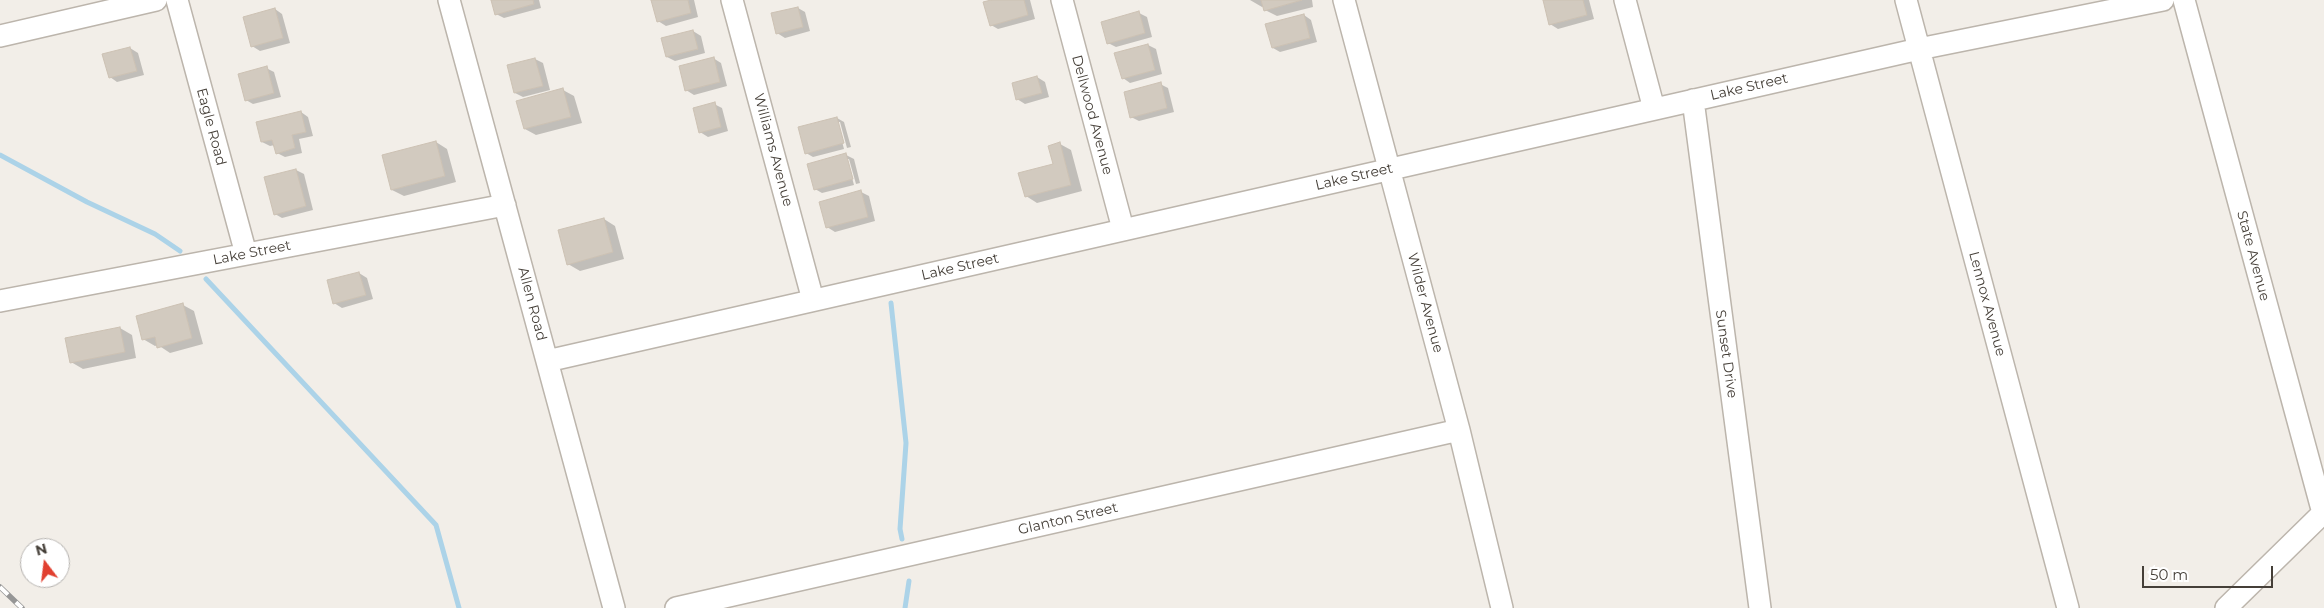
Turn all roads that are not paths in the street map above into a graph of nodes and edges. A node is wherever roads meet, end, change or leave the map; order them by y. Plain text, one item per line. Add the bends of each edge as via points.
1 (156, 0) edge
2 (177, 0) edge
3 (449, 0) edge
4 (732, 0) edge
5 (1062, 0) edge
6 (1344, 0) edge
7 (1625, 0) edge
8 (1906, 0) edge
9 (2163, 0) edge
10 (2184, 0) edge
11 (0, 36) edge
12 (1919, 49) junction
13 (1693, 100) junction
14 (1654, 109) junction
15 (1389, 169) junction
16 (505, 205) junction
17 (1123, 230) junction
18 (246, 254) junction
19 (813, 300) junction
20 (0, 302) edge
21 (547, 361) junction
22 (1459, 430) junction
23 (2323, 512) edge
24 (614, 608) edge
25 (676, 608) edge
26 (1502, 608) edge
27 (1760, 608) edge
28 (2068, 608) edge
29 (2226, 608) edge

1 - 11 street
2 - 18 street, Eagle Road
3 - 16 street, Allen Road
4 - 19 street, Williams Avenue
5 - 17 street, Dellwood Avenue
6 - 15 street, Wilder Avenue
7 - 14 street
8 - 12 street, Lennox Avenue
9 - 12 street, Lake Street
10 - 23 street, State Avenue
12 - 13 street, Lake Street
12 - 28 street, Lennox Avenue
13 - 14 street, Lake Street
13 - 27 street, Sunset Drive
14 - 15 street, Lake Street
15 - 17 street, Lake Street
15 - 22 street, Wilder Avenue
16 - 18 street, Lake Street
16 - 21 street, Allen Road
17 - 19 street, Lake Street
18 - 20 street, Lake Street
19 - 21 street, Lake Street
21 - 24 street, Allen Road
22 - 25 street, Glanton Street
22 - 26 street, Wilder Avenue
23 - 29 street

